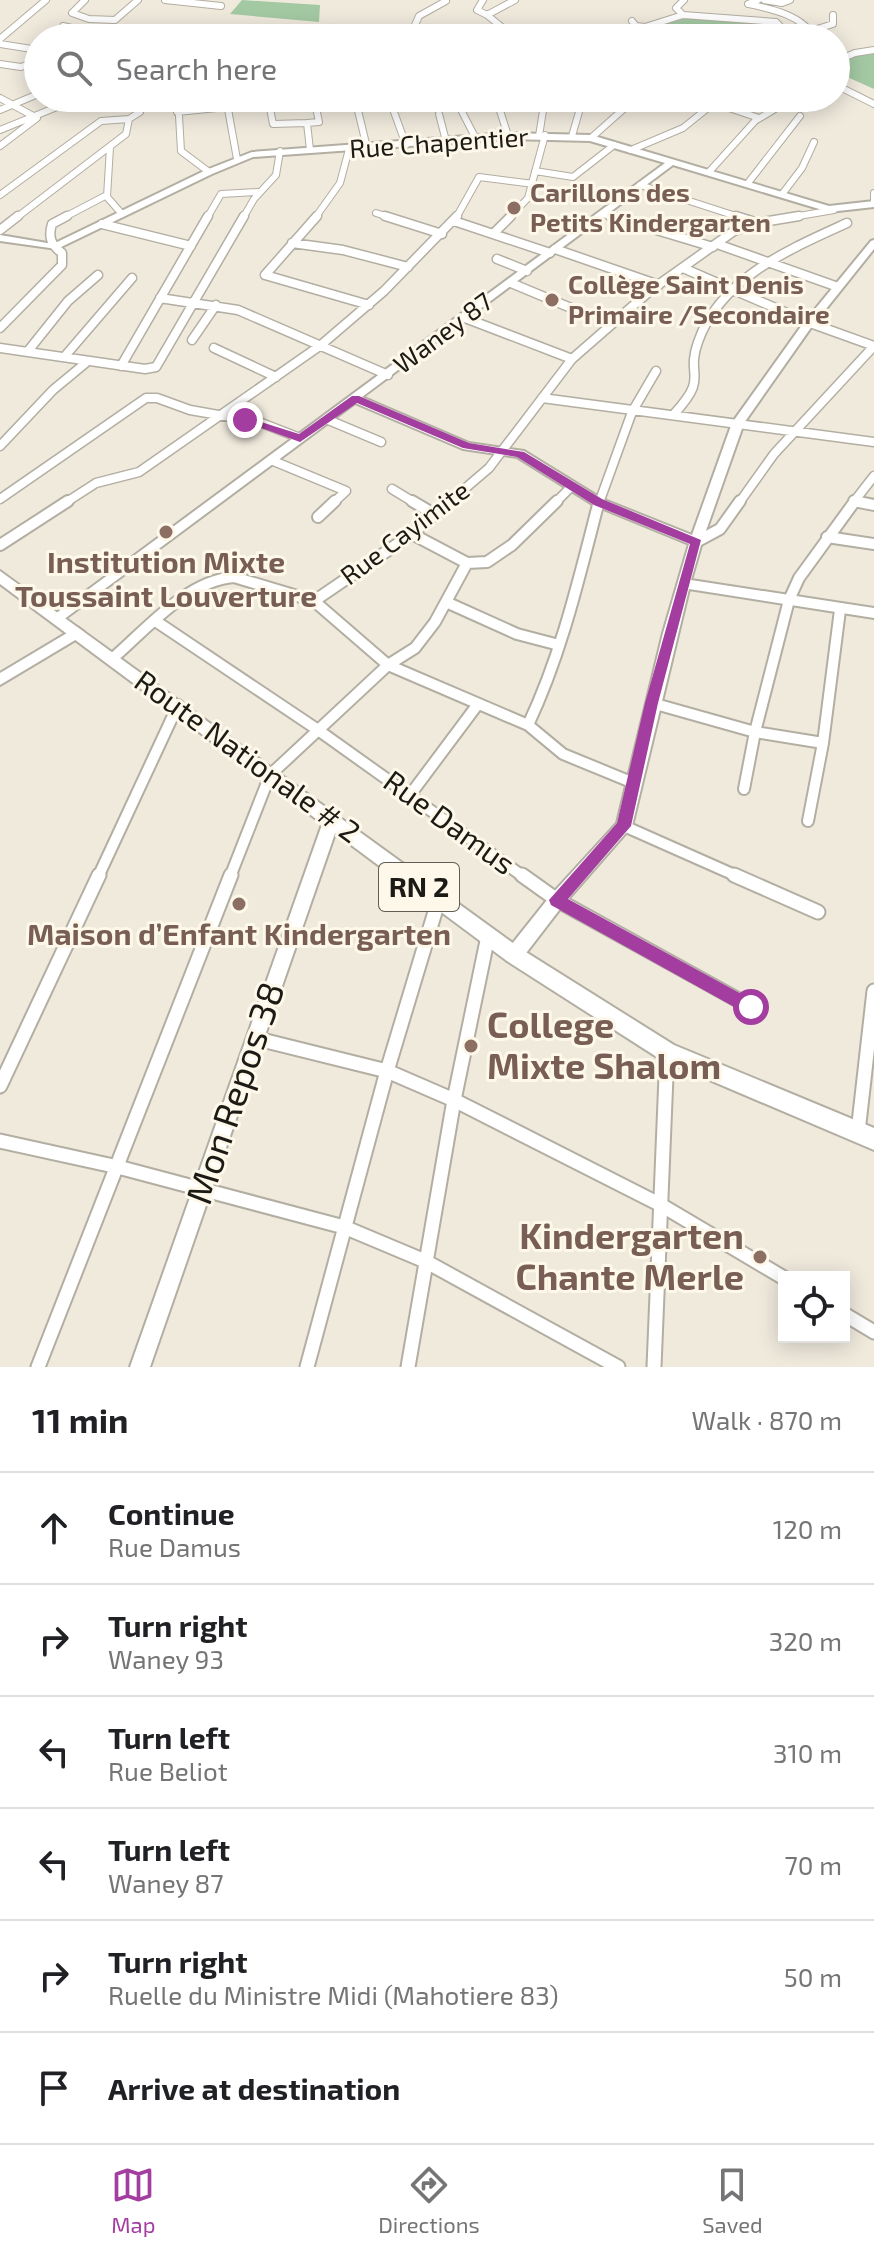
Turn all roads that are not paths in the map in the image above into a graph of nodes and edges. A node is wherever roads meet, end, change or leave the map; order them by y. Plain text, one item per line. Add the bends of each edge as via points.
1 (46, 0) edge
2 (85, 0) edge
3 (138, 0) edge
4 (165, 0) edge
5 (483, 0) edge
6 (515, 0) edge
7 (684, 0) edge
8 (763, 0) edge
9 (790, 0) edge
10 (446, 1) edge
11 (221, 6) dead end
12 (487, 15) junction
13 (683, 15) junction
14 (833, 15) dead end
15 (89, 19) junction
16 (632, 21) dead end
17 (88, 24) edge
18 (415, 24) edge
19 (498, 24) edge
20 (634, 24) edge
21 (654, 24) edge
22 (778, 24) edge
23 (800, 24) edge
24 (833, 24) edge
25 (0, 27) edge
26 (12, 28) junction
27 (0, 42) edge
28 (24, 47) edge
29 (874, 50) edge
30 (850, 55) edge
31 (0, 64) edge
32 (24, 66) edge
33 (850, 92) edge
34 (0, 98) edge
35 (24, 100) edge
36 (874, 104) edge
37 (12, 105) junction
38 (0, 110) edge
39 (24, 111) edge
40 (25, 112) edge
41 (50, 112) edge
42 (140, 112) edge
43 (177, 112) edge
44 (228, 112) edge
45 (270, 112) edge
46 (317, 112) edge
47 (358, 112) edge
48 (394, 112) edge
49 (462, 112) edge
50 (500, 112) edge
51 (544, 112) edge
52 (579, 112) edge
53 (620, 112) edge
54 (703, 112) edge
55 (741, 112) edge
56 (770, 112) edge
57 (439, 114) dead end
58 (800, 116) dead end
59 (37, 118) junction
60 (759, 118) junction
61 (129, 119) junction
62 (307, 123) junction
63 (0, 130) edge
64 (508, 136) junction
65 (542, 136) junction
66 (572, 136) junction
67 (591, 138) junction
68 (476, 139) junction
69 (446, 141) junction
70 (814, 142) dead end
71 (406, 145) junction
72 (614, 145) junction
73 (0, 146) edge
74 (110, 147) junction
75 (367, 148) junction
76 (349, 149) junction
77 (310, 150) junction
78 (631, 150) junction
79 (280, 151) junction
80 (237, 159) junction
81 (673, 161) junction
82 (535, 171) junction
83 (209, 172) junction
84 (709, 172) junction
85 (748, 183) junction
86 (534, 184) junction
87 (640, 185) junction
88 (258, 192) junction
89 (783, 193) junction
90 (874, 193) edge
91 (0, 195) edge
92 (105, 196) junction
93 (874, 204) edge
94 (834, 210) junction
95 (376, 213) dead end
96 (122, 214) junction
97 (603, 214) junction
98 (454, 221) junction
99 (757, 223) junction
100 (847, 223) dead end
101 (102, 224) junction
102 (0, 230) edge
103 (442, 234) junction
104 (493, 234) junction
105 (0, 238) edge
106 (292, 243) junction
107 (874, 243) edge
108 (191, 246) junction
109 (715, 246) junction
110 (54, 247) junction
111 (553, 251) junction
112 (497, 259) dead end
113 (766, 263) junction
114 (408, 267) junction
115 (683, 268) junction
116 (527, 271) junction
117 (98, 275) dead end
118 (132, 278) dead end
119 (511, 283) junction
120 (659, 285) junction
121 (838, 287) junction
122 (733, 290) junction
123 (160, 298) junction
124 (194, 303) junction
125 (216, 305) junction
126 (369, 305) junction
127 (571, 308) dead end
128 (465, 318) junction
129 (810, 323) junction
130 (0, 328) edge
131 (192, 340) dead end
132 (321, 345) junction
133 (874, 346) edge
134 (0, 348) edge
135 (214, 348) dead end
136 (28, 351) junction
137 (65, 356) junction
138 (572, 359) junction
139 (88, 361) junction
140 (121, 366) junction
141 (656, 371) dead end
142 (388, 375) junction
143 (276, 377) junction
144 (542, 398) junction
145 (356, 399) junction
146 (632, 409) junction
147 (674, 414) junction
148 (220, 415) junction
149 (326, 419) junction
150 (738, 423) junction
151 (797, 431) junction
152 (300, 438) junction
153 (381, 442) dead end
154 (874, 442) edge
155 (0, 446) edge
156 (503, 450) junction
157 (271, 460) junction
158 (874, 476) edge
159 (571, 487) junction
160 (392, 489) dead end
161 (0, 499) edge
162 (854, 501) junction
163 (598, 502) junction
164 (874, 505) edge
165 (434, 514) junction
166 (318, 517) dead end
167 (412, 534) junction
168 (827, 537) junction
169 (696, 542) junction
170 (874, 544) edge
171 (0, 545) edge
172 (467, 563) junction
173 (0, 576) edge
174 (684, 584) junction
175 (789, 600) junction
176 (314, 601) junction
177 (446, 602) junction
178 (840, 610) junction
179 (874, 613) edge
180 (58, 617) junction
181 (157, 622) junction
182 (77, 632) junction
183 (559, 645) junction
184 (112, 659) junction
185 (388, 665) junction
186 (0, 680) edge
187 (652, 703) junction
188 (478, 704) junction
189 (178, 705) junction
190 (528, 725) junction
191 (318, 730) junction
192 (755, 732) junction
193 (823, 743) junction
194 (270, 775) junction
195 (636, 784) junction
196 (744, 789) dead end
197 (410, 795) junction
198 (332, 819) junction
199 (808, 821) dead end
200 (624, 826) junction
201 (557, 900) junction
202 (438, 902) junction
203 (818, 912) dead end
204 (488, 936) junction
205 (514, 955) junction
206 (874, 991) edge
207 (751, 1007) dead end
208 (254, 1038) junction
209 (667, 1052) junction
210 (387, 1071) junction
211 (0, 1086) edge
212 (454, 1100) junction
213 (866, 1135) edge
214 (0, 1141) edge
215 (118, 1167) junction
216 (201, 1191) junction
217 (661, 1205) junction
218 (344, 1227) junction
219 (425, 1261) junction
220 (778, 1274) edge
221 (850, 1318) edge
222 (874, 1332) edge
223 (38, 1367) edge
224 (140, 1367) edge
225 (307, 1367) edge
226 (408, 1367) edge
227 (618, 1367) edge
228 (654, 1367) edge

1 - 26 street
2 - 15 street via 72,13
3 - 15 street via 115,20
4 - 11 street
5 - 12 street via 477,10
6 - 12 street
7 - 13 street via 676,8
8 - 9 street
8 - 23 street via 748,4 781,11
10 - 18 street via 419,16
12 - 19 street
13 - 21 street
13 - 22 street
14 - 24 street
15 - 17 street
16 - 20 street
25 - 26 street
26 - 27 street
27 - 28 street
29 - 30 street
31 - 32 street
33 - 36 street
34 - 37 street
35 - 37 street
37 - 38 street
37 - 39 street
40 - 59 street
41 - 59 street
42 - 61 street
43 - 83 street via 181,151
44 - 80 street
45 - 62 street via 272,123
46 - 62 street via 319,122
47 - 75 street
48 - 71 street
49 - 68 street
50 - 64 street
51 - 65 street
52 - 66 street
53 - 67 street
54 - 78 street via 683,128
55 - 60 street
56 - 60 street
57 - 69 street
58 - 85 street
59 - 63 street
59 - 73 street
60 - 84 street
61 - 74 street via 126,134
61 - 91 street via 101,121
62 - 77 street
64 - 65 street, Rue Chapentier
64 - 68 street, Rue Chapentier
65 - 66 street, Rue Chapentier
65 - 82 street
66 - 67 street, Rue Chapentier
67 - 72 street, Rue Chapentier
68 - 69 street, Rue Chapentier
69 - 71 street, Rue Chapentier
70 - 89 street
71 - 75 street, Rue Chapentier
72 - 78 street, Rue Chapentier
72 - 82 street via 573,177
74 - 92 street via 112,171
74 - 102 street
75 - 76 street, Rue Chapentier
76 - 77 street, Rue Chapentier
76 - 106 street via 349,165 334,192
77 - 79 street, Rue Chapentier
78 - 81 street, Rue Chapentier
79 - 80 street, Rue Chapentier
79 - 88 street via 276,175
80 - 83 street, Rue Chapentier
81 - 84 street, Rue Chapentier
81 - 87 street, Waney 87
82 - 86 street
83 - 96 street, Rue Chapentier
84 - 85 street, Rue Chapentier
85 - 89 street, Rue Chapentier
86 - 98 street via 479,177
86 - 104 street via 528,198
87 - 97 street, Waney 87
87 - 99 street
88 - 108 street via 221,194
88 - 124 street
89 - 94 street, Rue Chapentier
90 - 93 street
92 - 96 street
92 - 110 street via 52,224
93 - 94 street, Rue Cayimite
94 - 99 street, Rue Cayimite
95 - 103 street
96 - 101 street, Rue Chapentier
97 - 109 street
97 - 111 street, Waney 87
98 - 103 street
98 - 104 street
99 - 109 street, Rue Cayimite via 734,231
100 - 113 street
101 - 108 street
101 - 110 street, Rue Chapentier
103 - 114 street
104 - 111 street
105 - 110 street
106 - 114 street
106 - 126 street via 266,276
107 - 121 street
108 - 123 street
109 - 113 street
109 - 115 street, Rue Cayimite
110 - 130 street via 62,253 62,265
111 - 116 street, Waney 87
111 - 120 street
112 - 116 street
113 - 121 street
113 - 122 street
114 - 126 street
115 - 120 street, Rue Cayimite
115 - 122 street
116 - 119 street, Waney 87
117 - 136 street via 52,318
118 - 137 street
119 - 127 street
119 - 128 street, Waney 87
120 - 138 street, Rue Cayimite
121 - 129 street
122 - 129 street
122 - 147 street via 710,315 697,347 696,385
123 - 124 street
123 - 140 street
124 - 125 street
124 - 140 street via 156,367
125 - 131 street
125 - 132 street
126 - 132 street
128 - 138 street
128 - 142 street, Waney 87
129 - 133 street
129 - 150 street
132 - 142 street
132 - 143 street
133 - 151 street
134 - 136 street
135 - 143 street
136 - 137 street
137 - 139 street
138 - 144 street, Rue Cayimite
139 - 140 street
139 - 155 street
141 - 146 street
142 - 145 street, Waney 87
143 - 148 street
144 - 146 street
144 - 156 street, Rue Cayimite
145 - 149 street, Waney 87
145 - 156 street via 467,446
146 - 147 street
146 - 163 street
147 - 150 street
148 - 152 street via 259,422
148 - 161 street via 146,398
148 - 171 street via 139,472 96,483
149 - 152 street, Waney 87
149 - 153 street
150 - 151 street
150 - 169 street
151 - 154 street
151 - 169 street via 720,529
152 - 157 street, Waney 87
156 - 159 street via 520,454
156 - 165 street, Rue Cayimite
157 - 166 street via 346,491
157 - 180 street, Waney 87
158 - 162 street
159 - 163 street
159 - 172 street via 512,545 487,562
160 - 165 street
162 - 164 street
162 - 168 street
163 - 169 street
163 - 183 street
165 - 167 street, Rue Cayimite
167 - 172 street
167 - 176 street, Rue Cayimite
168 - 170 street
168 - 175 street
169 - 174 street
172 - 177 street
173 - 180 main road, Route Nationale # 2 / RN 2
174 - 175 street
174 - 187 street
175 - 178 street
175 - 192 street
176 - 181 street via 223,576
176 - 185 street
177 - 183 street via 517,634
177 - 185 street via 404,659
178 - 179 street
178 - 193 street
180 - 182 main road, Route Nationale # 2 / RN 2
181 - 184 street
181 - 191 street, Rue Damus
182 - 184 main road, Route Nationale # 2 / RN 2
182 - 186 street
183 - 190 street
184 - 189 main road, Route Nationale # 2 / RN 2
185 - 188 street
185 - 191 street
187 - 192 street
187 - 195 street
188 - 190 street
188 - 197 street
189 - 194 main road, Route Nationale # 2 / RN 2
189 - 211 street
190 - 195 street via 563,754
191 - 194 street
191 - 197 street, Rue Damus
192 - 193 street
192 - 196 street
193 - 199 street
194 - 198 main road, Route Nationale # 2 / RN 2
194 - 215 street
195 - 200 street
197 - 201 street, Rue Damus
198 - 202 main road, Route Nationale # 2 / RN 2
198 - 208 street, Mon Repos 38
200 - 201 street
200 - 203 street
201 - 205 street
201 - 207 street, Rue Damus
202 - 204 main road, Route Nationale # 2 / RN 2
202 - 210 street
204 - 205 main road, Route Nationale # 2 / RN 2
204 - 212 street
205 - 209 main road, Route Nationale # 2 / RN 2
206 - 213 street
208 - 210 street
208 - 216 street, Mon Repos 38
209 - 213 main road, Route Nationale # 2 / RN 2
209 - 217 street
210 - 212 street
210 - 218 street
212 - 217 street
212 - 219 street
214 - 215 street
215 - 216 street
215 - 223 street
216 - 218 street
216 - 224 street, Mon Repos 38
217 - 220 street
217 - 228 street
218 - 219 street
218 - 225 street
219 - 226 street
219 - 227 street
221 - 222 street

